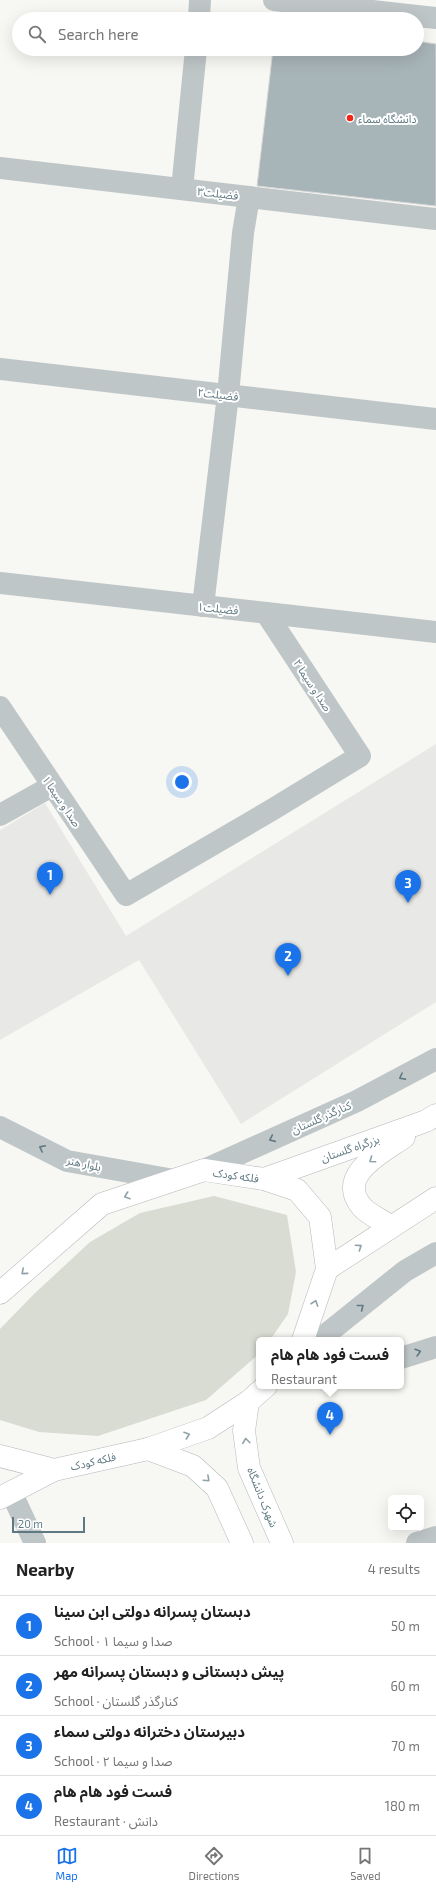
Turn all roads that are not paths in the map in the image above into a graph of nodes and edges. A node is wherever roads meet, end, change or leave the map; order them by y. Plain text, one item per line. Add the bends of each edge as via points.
1 (200, 0) edge
2 (279, 0) edge
3 (199, 12) edge
4 (384, 12) edge
5 (424, 17) edge
6 (436, 18) edge
7 (195, 56) edge
8 (0, 168) edge
9 (182, 189) junction
10 (249, 197) junction
11 (436, 219) edge
12 (0, 369) edge
13 (228, 395) junction
14 (436, 419) edge
15 (0, 583) edge
16 (203, 606) junction
17 (266, 613) junction
18 (436, 632) edge
19 (0, 707) edge
20 (52, 786) junction
21 (0, 815) edge
22 (126, 894) joint
23 (436, 1059) edge
24 (431, 1118) edge
25 (0, 1127) edge
26 (204, 1170) junction
27 (264, 1179) junction
28 (174, 1180) junction
29 (436, 1198) edge
30 (390, 1226) junction
31 (436, 1253) edge
32 (327, 1268) junction
33 (0, 1293) edge
34 (304, 1337) edge
35 (323, 1337) edge
36 (436, 1347) edge
37 (404, 1357) edge
38 (263, 1389) edge
39 (248, 1402) junction
40 (148, 1449) junction
41 (0, 1456) edge
42 (54, 1470) junction
43 (5, 1495) edge
44 (436, 1537) edge
45 (34, 1543) edge
46 (242, 1543) edge
47 (282, 1543) edge
48 (417, 1543) edge

1 - 3 street
2 - 4 street
5 - 6 street
7 - 9 street
8 - 9 street, فضیلت۳
9 - 10 street, فضیلت۳
10 - 11 street, فضیلت۳
10 - 13 street via 243,233
12 - 13 street, فضیلت۲
13 - 14 street, فضیلت۲
13 - 16 street
15 - 16 street, فضیلت۱
16 - 17 street, فضیلت۱
17 - 18 street, فضیلت۱
17 - 22 street, صدا و سیما ۲ via 360,756 270,812
19 - 20 street, صدا و سیما ۱
20 - 21 street
20 - 22 street, صدا و سیما ۱
23 -> 26 street, کنارگذر گلستان via 357,1101
24 - 27 main road, بزرگراه گلستان
24 -> 30 main road via 364,1166 355,1177 355,1197 363,1208
28 -> 25 street, بلوار هنر via 67,1161
26 - 27 main road, فلکه کودک
26 - 28 main road, فلکه کودک
27 - 32 main road, فلکه کودک via 297,1190 320,1217
28 -> 33 main road, فلکه کودک via 102,1204
29 - 30 main road
32 -> 30 main road
35 -> 31 street via 405,1271
34 -> 32 main road, فلکه کودک
37 -> 36 street
38 - 39 main road, فلکه کودک
40 -> 39 main road, فلکه کودک via 208,1428
47 -> 39 main road, شهرک دانشگاه via 249,1468 244,1431
40 - 42 main road, فلکه کودک
40 -> 46 main road via 193,1466 217,1488
41 - 42 main road, فلکه کودک
42 - 43 main road
43 - 45 street
44 - 48 street

